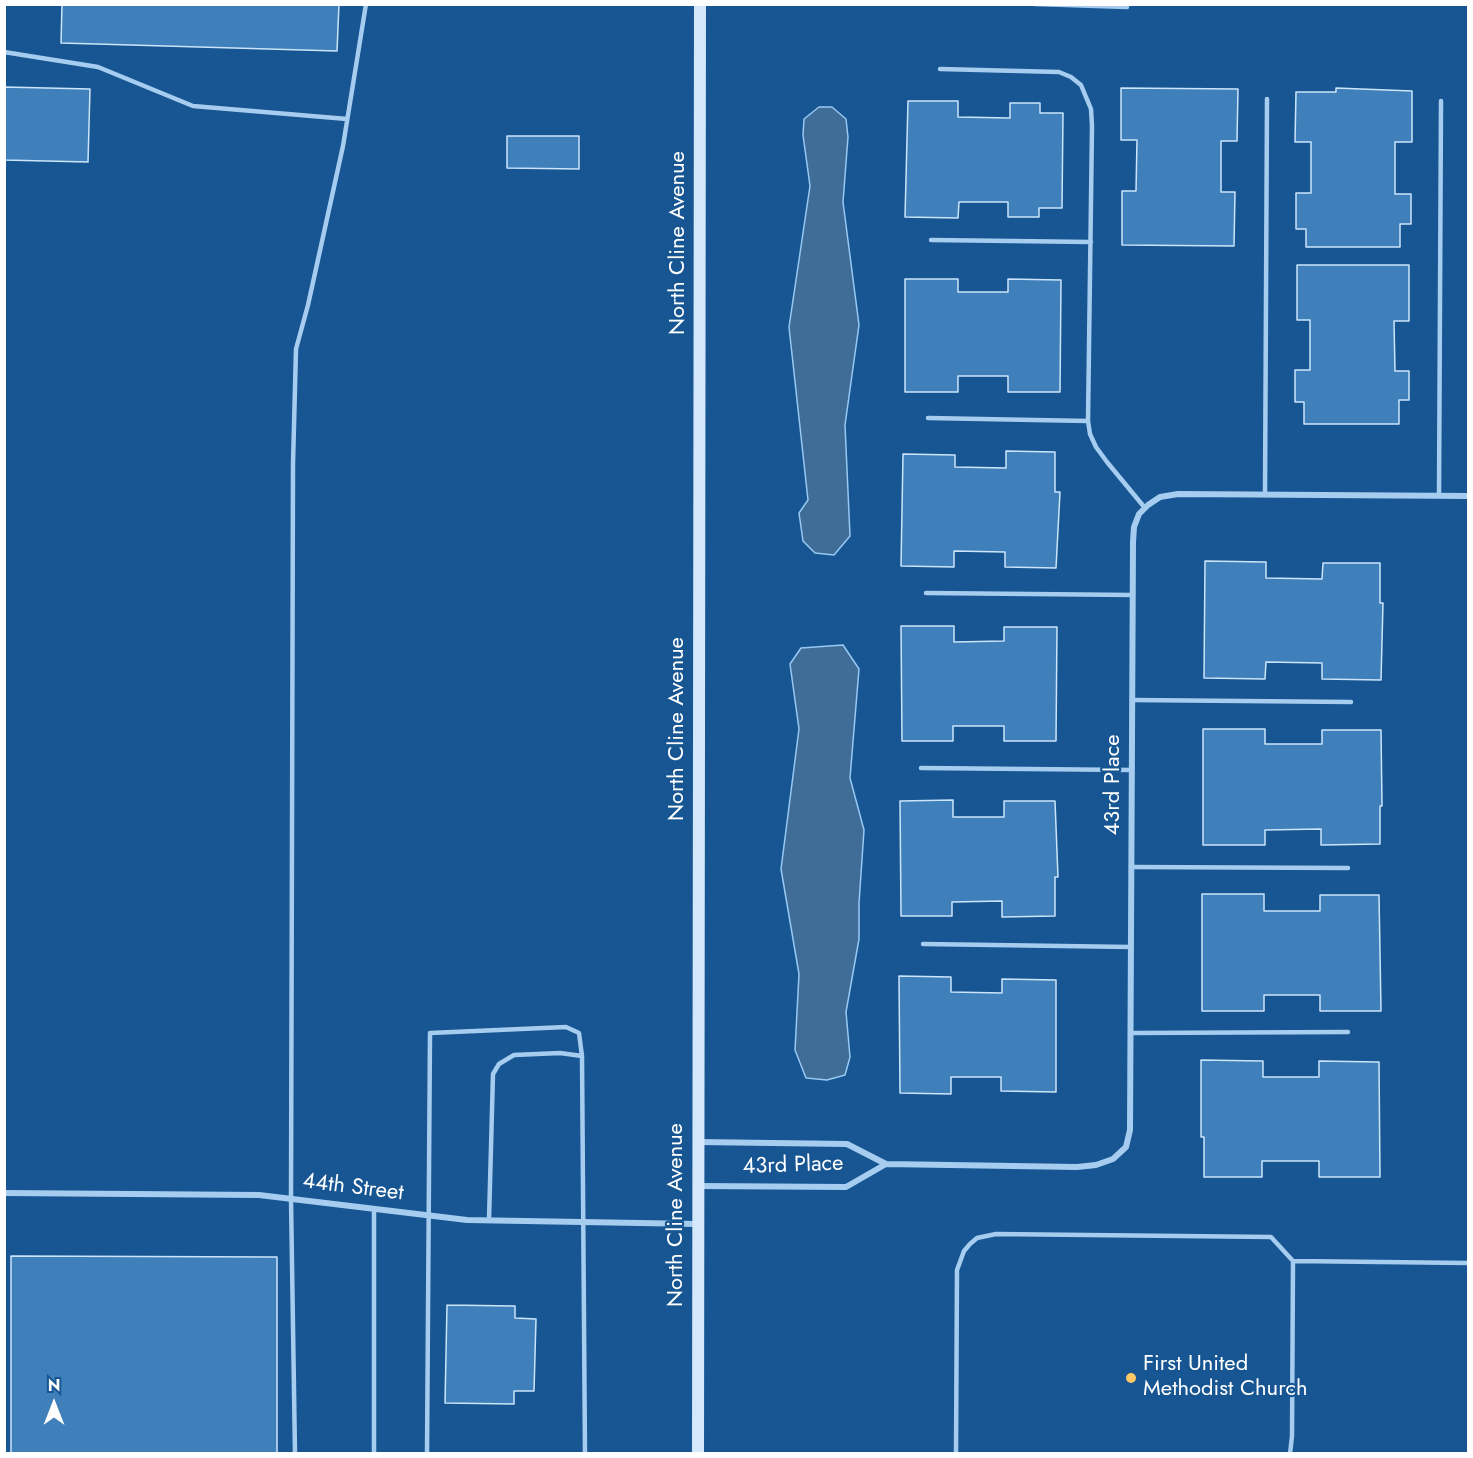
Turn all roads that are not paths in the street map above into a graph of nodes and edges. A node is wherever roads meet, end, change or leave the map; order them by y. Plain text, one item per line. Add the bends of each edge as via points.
1 (366, 4) edge
2 (700, 4) edge
3 (1035, 4) edge
4 (1127, 4) edge
5 (4, 52) edge
6 (940, 69) dead end
7 (1267, 99) dead end
8 (1441, 101) dead end
9 (347, 119) junction
10 (931, 240) dead end
11 (1091, 242) junction
12 (928, 418) dead end
13 (1088, 420) junction
14 (1265, 494) junction
15 (1439, 495) junction
16 (1468, 496) edge
17 (1145, 508) junction
18 (926, 593) dead end
19 (1132, 595) junction
20 (1132, 700) junction
21 (1351, 702) dead end
22 (921, 768) dead end
23 (1132, 770) junction
24 (1131, 867) junction
25 (1348, 868) dead end
26 (923, 944) dead end
27 (1131, 947) junction
28 (1348, 1032) dead end
29 (1131, 1033) junction
30 (582, 1056) junction
31 (698, 1142) junction
32 (886, 1164) junction
33 (698, 1186) junction
34 (4, 1193) edge
35 (291, 1199) junction
36 (374, 1209) junction
37 (428, 1215) junction
38 (489, 1220) junction
39 (585, 1222) junction
40 (697, 1224) junction
41 (1293, 1261) junction
42 (1468, 1263) edge
43 (295, 1454) edge
44 (374, 1454) edge
45 (427, 1454) edge
46 (585, 1454) edge
47 (698, 1454) edge
48 (956, 1454) edge
49 (1290, 1454) edge

1 - 9 lane
2 - 31 street, North Cline Avenue
3 - 4 lane
5 - 9 lane via 98,67 193,106
6 - 11 lane via 1059,72 1081,85 1091,109
7 - 14 lane
8 - 15 lane
9 - 35 lane via 296,349
10 - 11 lane
11 - 13 lane
12 - 13 lane
13 - 17 lane via 1096,447
14 - 15 street
14 - 17 street via 1178,494 1160,497
15 - 16 street
17 - 19 street, 43rd Place via 1134,527
18 - 19 lane
19 - 20 street, 43rd Place
20 - 21 lane
20 - 23 street, 43rd Place
22 - 23 lane
23 - 24 street, 43rd Place
24 - 25 lane
24 - 27 street, 43rd Place
26 - 27 lane
27 - 29 street, 43rd Place
28 - 29 lane
29 - 32 street, 43rd Place via 1130,1130 1126,1147 1113,1159 1077,1167
30 - 37 lane via 579,1033 566,1028 429,1033
30 - 38 lane via 514,1054 499,1064 493,1074
30 - 39 lane
31 - 32 street, 43rd Place via 847,1144
31 - 33 street, North Cline Avenue
32 - 33 street, 43rd Place via 846,1187
33 - 40 street, North Cline Avenue
34 - 35 street, 44th Street via 259,1195
35 - 36 street, 44th Street
35 - 43 lane
36 - 37 street, 44th Street
36 - 44 lane
37 - 38 street, 44th Street
37 - 45 lane
38 - 39 street, 44th Street
39 - 40 street, 44th Street
39 - 46 lane
40 - 47 street, North Cline Avenue
41 - 42 lane
41 - 48 lane via 1271,1237 996,1234 977,1238 964,1251 957,1270
41 - 49 lane

